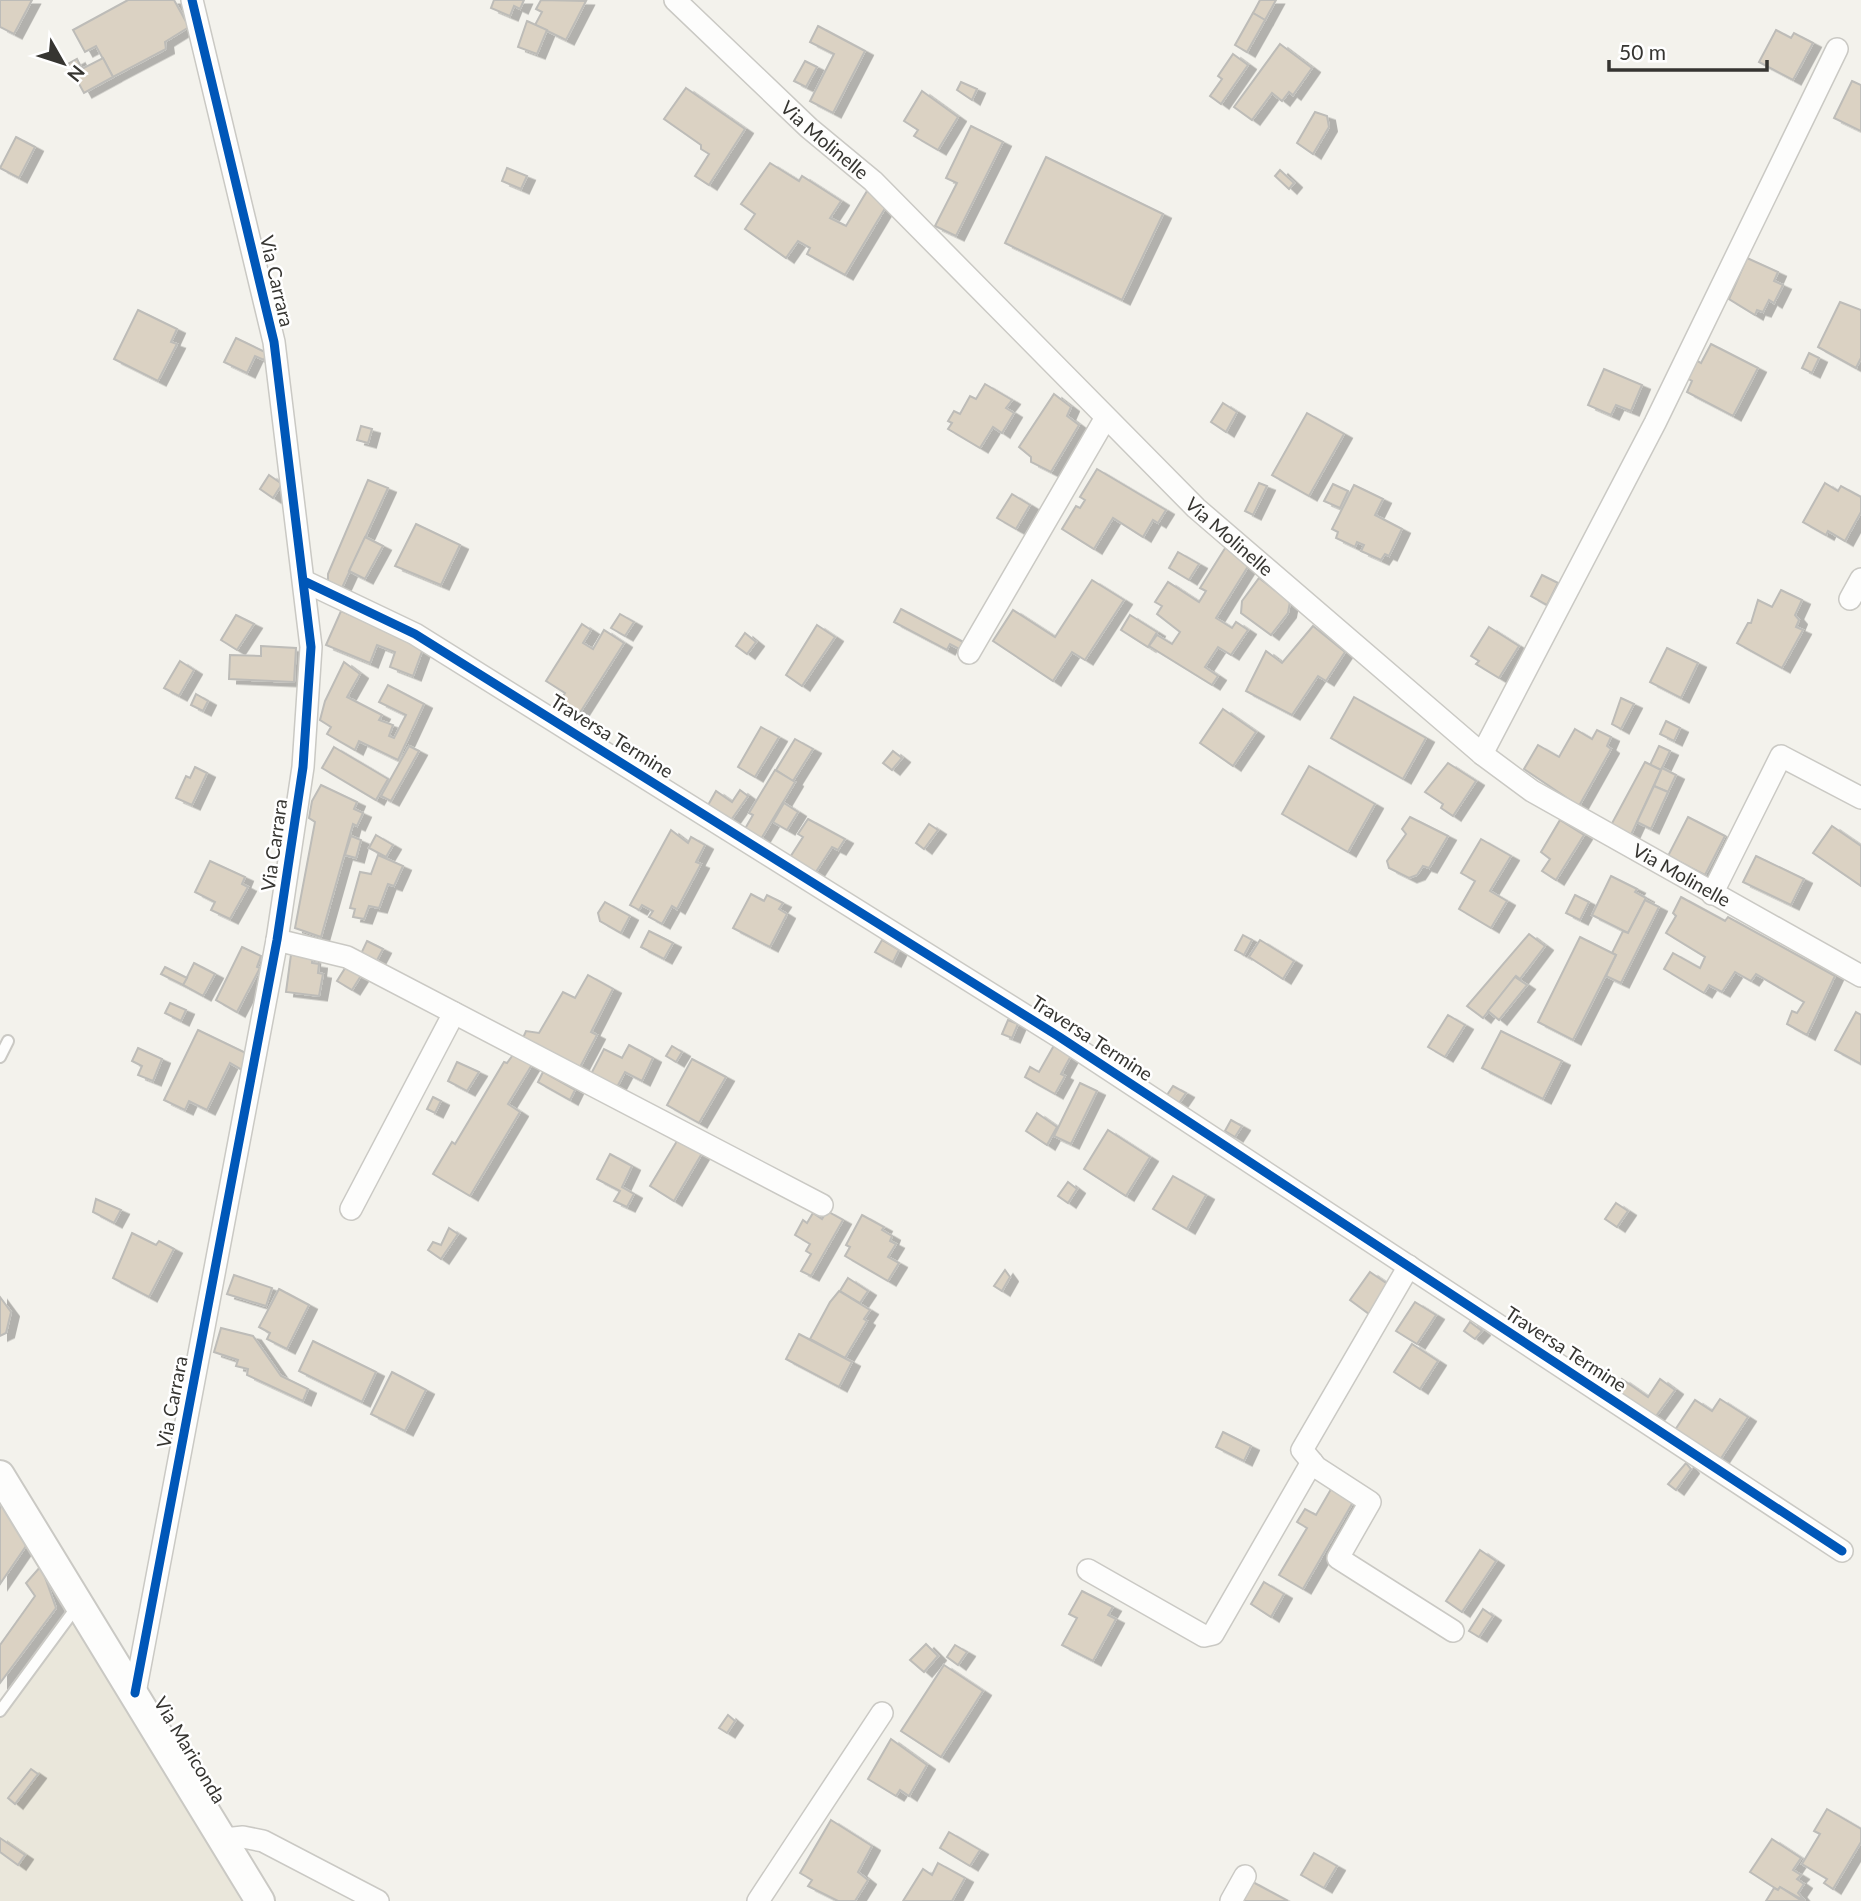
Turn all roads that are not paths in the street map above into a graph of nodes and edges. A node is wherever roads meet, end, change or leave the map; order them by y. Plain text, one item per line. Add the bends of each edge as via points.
1 (192, 0) edge
2 (679, 2) edge
3 (1837, 49) dead end
4 (1105, 419) junction
5 (1861, 579) edge
6 (306, 582) junction
7 (1850, 599) dead end
8 (969, 653) dead end
9 (1482, 754) junction
10 (1861, 797) edge
11 (1712, 894) junction
12 (277, 940) junction
13 (1861, 976) edge
14 (454, 1013) junction
15 (8, 1041) dead end
16 (0, 1057) edge
17 (821, 1205) dead end
18 (351, 1209) dead end
19 (1409, 1266) junction
20 (1312, 1462) junction
21 (0, 1475) edge
22 (1842, 1551) dead end
23 (1088, 1570) dead end
24 (78, 1605) junction
25 (1453, 1631) dead end
26 (135, 1693) junction
27 (0, 1711) edge
28 (882, 1713) dead end
29 (225, 1839) junction
30 (1245, 1876) dead end
31 (260, 1901) edge
32 (378, 1901) edge
33 (758, 1901) edge
34 (1231, 1901) edge

1 - 6 street, Via Carrara via 274,342
2 - 4 street, Via Molinelle via 809,128 881,189
3 - 9 street via 1655,423
4 - 8 street
4 - 9 street, Via Molinelle via 1196,508
5 - 7 street
6 - 12 street, Via Carrara via 311,647 303,768
6 - 19 street, Traversa Termine via 415,634 1058,1036
9 - 11 street, Via Molinelle via 1532,791
10 - 11 street via 1781,756
11 - 13 street, Via Molinelle
12 - 14 street via 347,957
12 - 26 street, Via Carrara
14 - 17 street
14 - 18 street
15 - 16 lane
19 - 20 street via 1302,1450
19 - 22 street, Traversa Termine
20 - 23 street via 1213,1634 1204,1636
20 - 25 street via 1370,1502 1338,1558
21 - 24 street, Via Mariconda
24 - 26 street, Via Mariconda
24 - 27 lane
26 - 29 street, Via Mariconda
28 - 33 street
29 - 31 street, Via Mariconda
29 - 32 street via 263,1842
30 - 34 street

